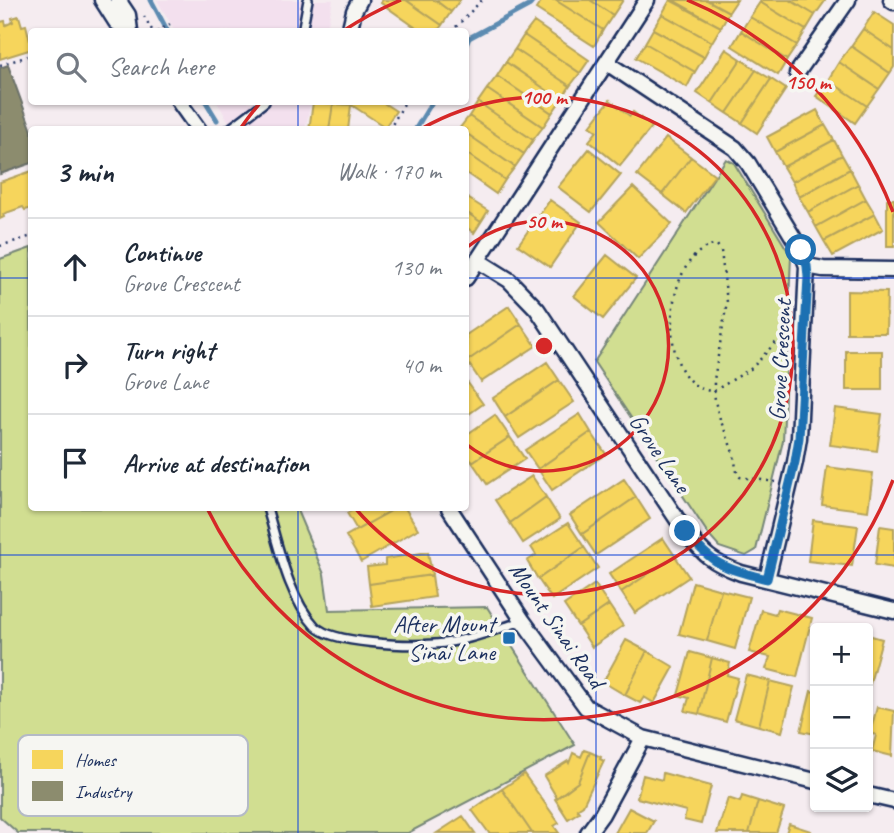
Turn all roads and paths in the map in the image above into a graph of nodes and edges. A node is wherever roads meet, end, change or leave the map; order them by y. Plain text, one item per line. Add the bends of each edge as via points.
1 (102, 0) edge
2 (118, 0) edge
3 (308, 0) edge
4 (360, 0) edge
5 (482, 0) edge
6 (647, 0) edge
7 (848, 0) edge
8 (170, 24) dead end
9 (125, 28) edge
10 (130, 28) edge
11 (163, 28) edge
12 (303, 28) edge
13 (350, 28) edge
14 (455, 28) edge
15 (28, 56) edge
16 (607, 62) junction
17 (0, 65) edge
18 (797, 73) dead end
19 (181, 105) edge
20 (261, 105) edge
21 (403, 105) edge
22 (196, 126) edge
23 (234, 126) edge
24 (391, 126) edge
25 (28, 237) edge
26 (0, 246) edge
27 (477, 260) junction
28 (807, 266) junction
29 (894, 270) edge
30 (469, 273) edge
31 (805, 331) junction
32 (714, 391) junction
33 (790, 484) junction
34 (268, 511) edge
35 (451, 511) edge
36 (767, 579) junction
37 (894, 611) edge
38 (523, 621) junction
39 (643, 737) junction
40 (810, 780) edge
41 (873, 796) edge
42 (894, 801) edge
43 (588, 833) edge

1 - 9 street
2 - 10 street
3 - 12 lane
4 - 13 street
5 - 14 path
6 - 16 street
7 - 18 street
8 - 11 path
15 - 17 path
16 - 27 street
16 - 28 street, Grove Crescent via 735,148 755,174
19 - 22 street
20 - 23 lane
21 - 24 path
25 - 26 path
27 - 30 street
27 - 36 street, Grove Lane via 509,280 537,309 702,552 718,565
28 - 29 street
28 - 31 street, Grove Crescent
31 - 32 path via 785,335 752,368
31 - 33 street, Grove Crescent via 799,438
32 - 32 path via 727,302 717,245 692,256 685,266 671,315 685,375 702,389
32 - 33 path via 737,475
33 - 36 street, Grove Crescent
34 - 38 lane via 289,580 316,627 346,640 435,644
35 - 38 street, Mount Sinai Road
36 - 37 street, Grove Lane
38 - 39 street, Mount Sinai Road via 586,707
39 - 40 street, Mount Sinai Road
39 - 43 street
41 - 42 street

